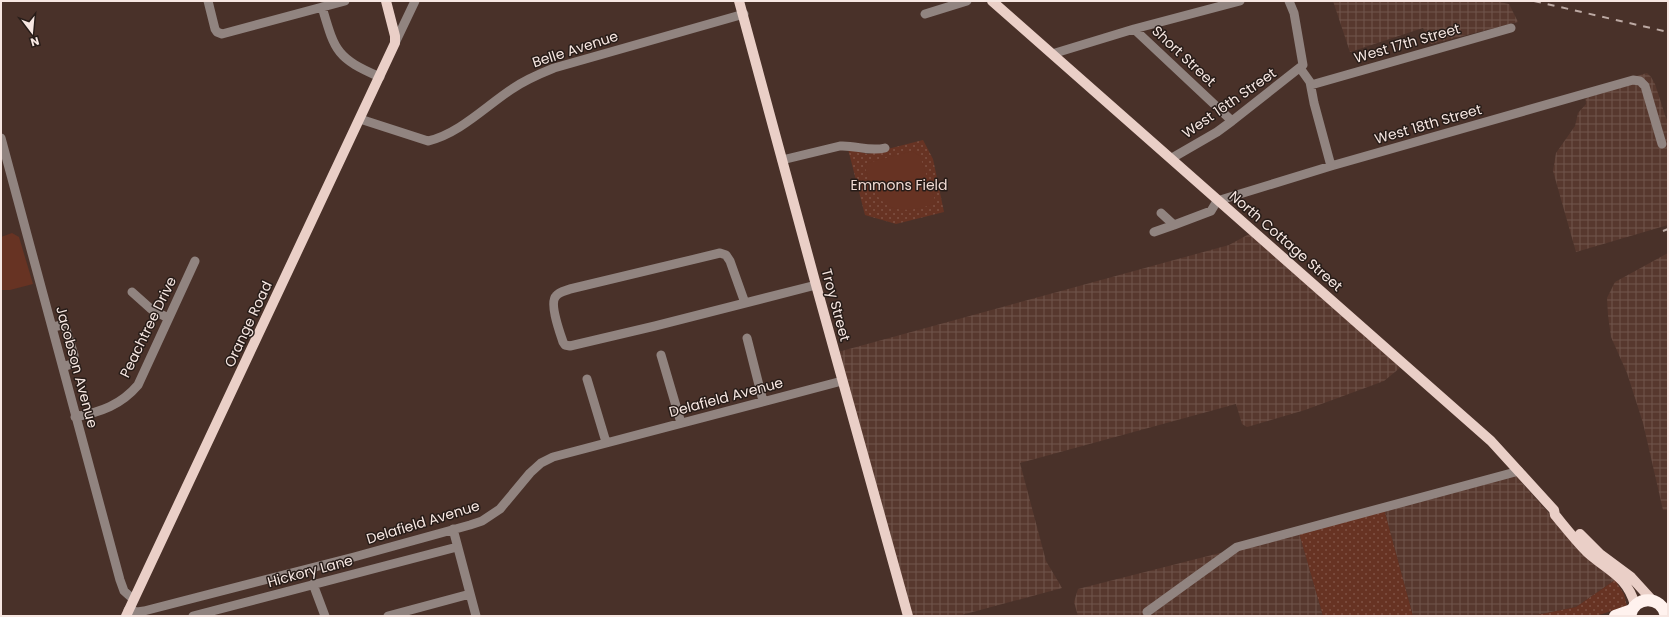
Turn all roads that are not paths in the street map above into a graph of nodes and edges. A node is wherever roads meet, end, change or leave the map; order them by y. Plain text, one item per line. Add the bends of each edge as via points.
1 (208, 1) edge
2 (345, 1) edge
3 (386, 1) edge
4 (415, 1) edge
5 (739, 1) edge
6 (967, 1) edge
7 (992, 1) edge
8 (1240, 1) edge
9 (1289, 1) edge
10 (322, 7) junction
11 (744, 14) junction
12 (925, 14) dead end
13 (1511, 28) dead end
14 (1134, 29) junction
15 (395, 39) junction
16 (1052, 54) junction
17 (1300, 68) junction
18 (380, 77) junction
19 (1311, 85) junction
20 (360, 119) junction
21 (1232, 121) junction
22 (1, 138) edge
23 (1662, 144) dead end
24 (885, 148) dead end
25 (3, 153) edge
26 (1172, 158) junction
27 (782, 160) junction
28 (1331, 166) junction
29 (1217, 201) junction
30 (1161, 213) dead end
31 (1174, 225) junction
32 (1154, 232) dead end
33 (196, 261) dead end
34 (816, 285) junction
35 (132, 292) dead end
36 (745, 303) junction
37 (168, 318) junction
38 (52, 327) junction
39 (747, 338) dead end
40 (661, 354) dead end
41 (63, 367) junction
42 (587, 379) dead end
43 (842, 381) junction
44 (763, 401) junction
45 (75, 417) junction
46 (681, 423) junction
47 (606, 442) junction
48 (1519, 471) junction
49 (1554, 510) junction
50 (453, 530) junction
51 (457, 547) junction
52 (313, 584) junction
53 (470, 594) junction
54 (134, 599) junction
55 (1659, 602) edge
56 (1632, 610) edge
57 (1147, 612) dead end
58 (127, 613) edge
59 (193, 616) edge
60 (325, 616) edge
61 (388, 616) edge
62 (476, 616) edge
63 (908, 616) edge
64 (1615, 616) edge
65 (1666, 616) edge

1 - 10 street via 215,29 219,34
2 - 10 street
3 - 15 main road
4 - 15 street, Orange Road
5 - 11 main road, Troy Street
6 - 12 street
7 - 16 main road, North Cottage Street
8 - 14 street
9 - 17 street via 1294,13 1303,61
10 - 18 street via 332,42 339,52 353,65
11 - 20 street, Belle Avenue via 547,71 512,88 444,136 428,141
11 - 27 main road, Troy Street
13 - 19 street, West 17th Street
14 - 16 street
14 - 21 street, Short Street
15 - 18 main road, Orange Road
16 - 26 main road, North Cottage Street
17 - 19 street
17 - 21 street, West 16th Street
18 - 20 main road, Orange Road
19 - 28 street
20 - 54 main road, Orange Road
21 - 26 street, West 16th Street
22 - 25 street, Jacobson Avenue
23 - 28 street, West 18th Street via 1645,86 1638,80 1621,82
24 - 27 street via 872,150 840,146
25 - 38 street, Jacobson Avenue
26 - 29 main road, North Cottage Street
27 - 34 main road, Troy Street
28 - 29 street, West 18th Street
29 - 31 street via 1211,211
29 - 48 main road, North Cottage Street via 1462,414
30 - 31 street
31 - 32 street
33 - 37 street, Peachtree Drive
34 - 36 street
34 - 43 main road, Troy Street
35 - 37 street via 151,309
36 - 36 street via 730,260 720,253 570,289 556,295 553,307 563,342 568,346
37 - 45 street, Peachtree Drive via 135,388 114,406
38 - 41 street, Jacobson Avenue
38 - 41 street via 65,326 74,355 74,363
39 - 44 street
40 - 46 street
41 - 45 street, Jacobson Avenue
42 - 47 street
43 - 44 street, Delafield Avenue
43 - 63 main road, Troy Street
44 - 46 street, Delafield Avenue
45 - 54 street, Jacobson Avenue via 120,580 124,591
46 - 47 street, Delafield Avenue
47 - 50 street, Delafield Avenue via 553,457 541,463 492,516
48 - 49 main road, North Cottage Street
48 - 57 street via 1237,547
49 - 55 main road, North Cottage Street via 1600,554
49 - 56 main road, North Cottage Street via 1555,515 1585,550 1623,581 1631,592
50 - 51 street
50 - 58 street, Delafield Avenue via 144,611
51 - 52 street, Hickory Lane
51 - 53 street
52 - 59 street, Hickory Lane
52 - 60 street
53 - 61 street
53 - 62 street
54 - 58 main road, Orange Road
55 - 56 highway via 1643,600
55 - 65 highway, North Cottage Street
56 - 64 highway

